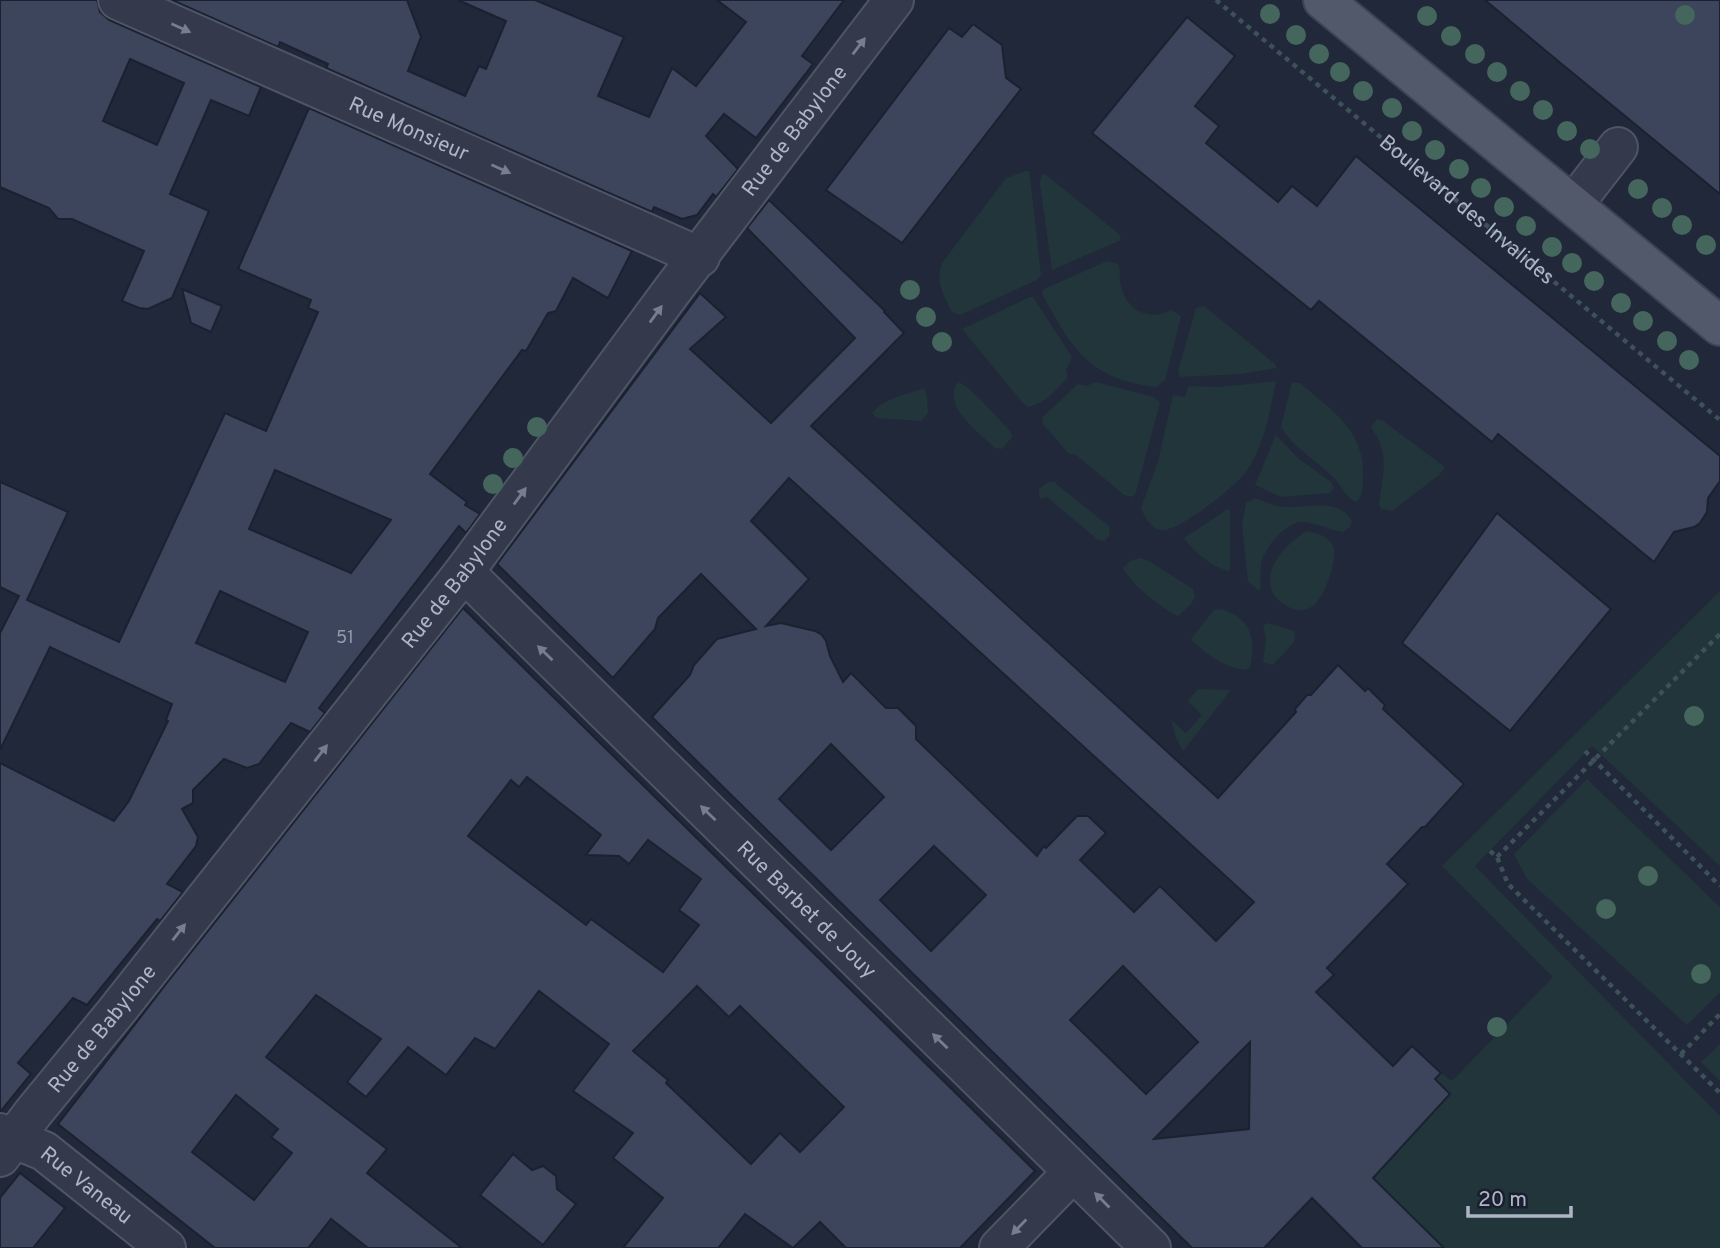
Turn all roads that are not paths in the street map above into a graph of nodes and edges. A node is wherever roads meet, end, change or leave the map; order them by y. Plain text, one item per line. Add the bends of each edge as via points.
1 (118, 0) edge
2 (894, 0) edge
3 (1323, 0) edge
4 (1618, 147) dead end
5 (1573, 205) junction
6 (699, 257) junction
7 (1720, 326) edge
8 (464, 572) junction
9 (5, 1143) edge
10 (1073, 1172) junction
11 (166, 1248) edge
12 (999, 1248) edge
13 (1151, 1248) edge

1 -> 6 street, Rue Monsieur
6 -> 2 street, Rue de Babylone
3 - 5 main road
4 - 5 street
5 - 7 main road
8 -> 6 street, Rue de Babylone
9 -> 8 street, Rue de Babylone
10 -> 8 street, Rue Barbet de Jouy
9 - 11 street, Rue Vaneau via 44,1151
10 -> 12 street
13 -> 10 street, Rue Barbet de Jouy

